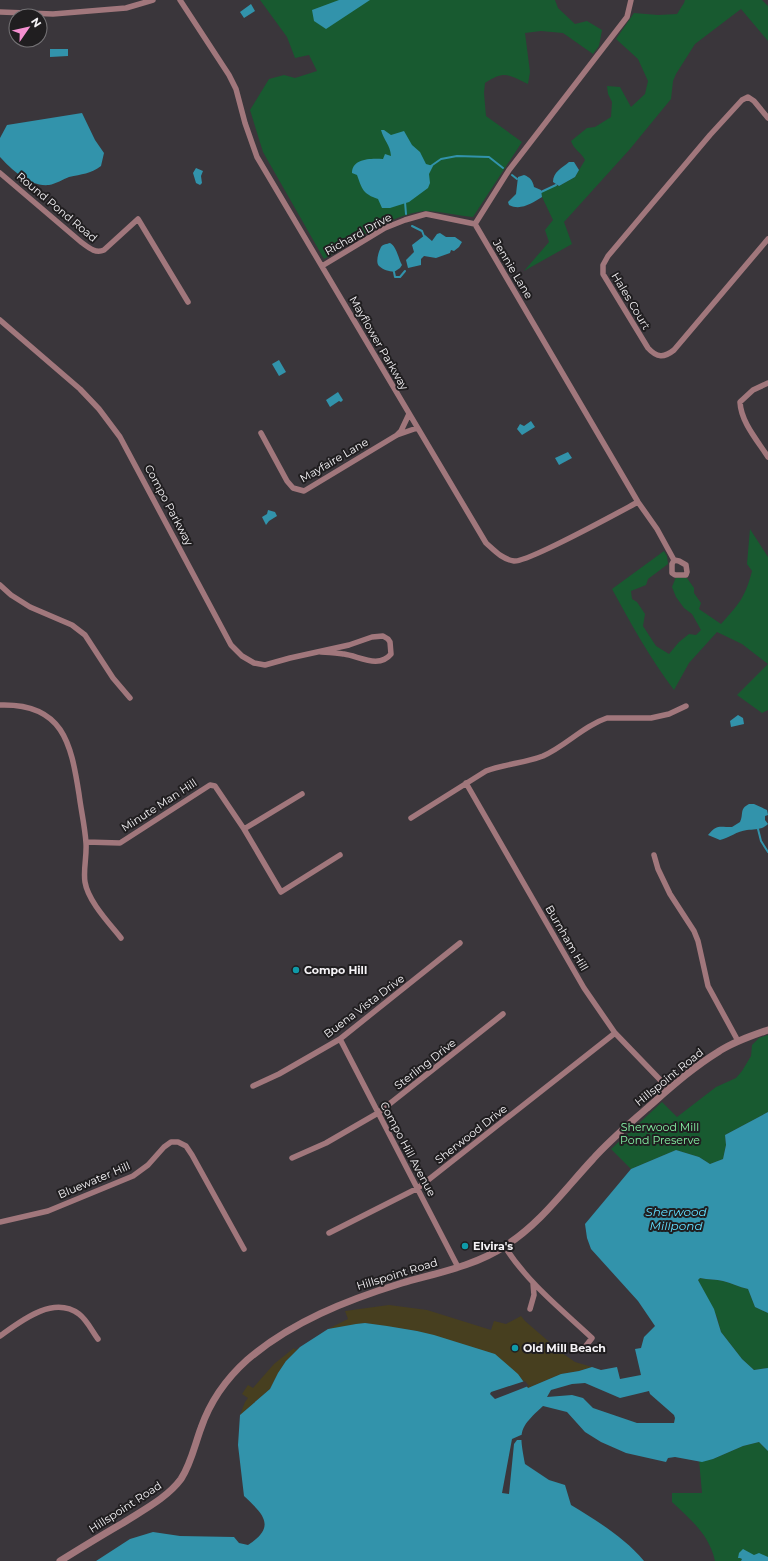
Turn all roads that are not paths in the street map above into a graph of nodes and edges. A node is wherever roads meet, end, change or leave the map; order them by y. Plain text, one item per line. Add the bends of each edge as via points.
1 (153, 0) edge
2 (180, 0) edge
3 (631, 0) edge
4 (0, 12) edge
5 (768, 118) edge
6 (0, 173) edge
7 (475, 224) junction
8 (768, 239) edge
9 (322, 266) junction
10 (188, 302) dead end
11 (0, 320) edge
12 (768, 383) edge
13 (409, 414) junction
14 (417, 428) junction
15 (261, 433) dead end
16 (397, 435) junction
17 (768, 456) edge
18 (638, 502) junction
19 (674, 560) dead end
20 (0, 585) edge
21 (321, 652) junction
22 (130, 698) dead end
23 (0, 705) edge
24 (686, 706) dead end
25 (466, 783) junction
26 (302, 794) dead end
27 (411, 818) dead end
28 (244, 829) junction
29 (86, 842) junction
30 (340, 855) dead end
31 (654, 855) dead end
32 (121, 938) dead end
33 (460, 943) dead end
34 (503, 1014) dead end
35 (768, 1030) edge
36 (615, 1033) junction
37 (340, 1039) junction
38 (738, 1041) junction
39 (253, 1086) dead end
40 (669, 1089) junction
41 (378, 1114) junction
42 (292, 1158) dead end
43 (418, 1188) junction
44 (0, 1222) edge
45 (328, 1233) dead end
46 (505, 1246) junction
47 (244, 1249) dead end
48 (458, 1267) junction
49 (533, 1283) junction
50 (530, 1309) dead end
51 (0, 1336) edge
52 (98, 1340) dead end
53 (576, 1350) dead end
54 (60, 1561) edge

1 - 4 street via 126,8 53,14
2 - 9 street, Mayflower Parkway via 229,75 236,89 257,157
3 - 7 street via 627,17 509,170
5 - 8 street, Hales Court via 754,101 748,97 742,100 608,256 603,265 603,274 648,348 653,354 661,357 674,350
6 - 10 street, Round Pond Road via 80,242 94,251 104,250 138,219
7 - 9 street, Richard Drive via 426,214 385,228
7 - 18 street, Jennie Lane
9 - 13 street, Mayflower Parkway
11 - 21 street, Compo Parkway via 80,389 120,437 231,645 254,664 265,665
12 - 17 street via 754,390 740,402 743,418
13 - 14 street, Mayflower Parkway
13 - 16 street, Mayfaire Lane
14 - 16 street, Mayfaire Lane
14 - 18 street, Mayflower Parkway via 486,543 502,557 516,561 536,554
15 - 16 street, Mayfaire Lane via 287,481 293,488 304,491
18 - 19 street, Jennie Lane
20 - 22 street via 11,595 72,625 85,635 113,678
21 - 21 street, Compo Parkway via 383,636 390,642 391,654 388,659 380,662
23 - 29 street via 31,707 47,716 60,728 68,743 75,767
24 - 25 street via 669,714 644,720 601,720 543,756 492,768
25 - 27 street
25 - 36 street, Burnham Hill via 584,988
26 - 28 street
28 - 29 street, Minute Man Hill via 215,786 210,785 120,843
28 - 30 street, Minute Man Hill via 281,892
29 - 32 street via 84,881 88,892
31 - 38 street via 670,894 694,931 708,986
33 - 37 street, Buena Vista Drive
34 - 41 street, Sterling Drive
35 - 38 street, Hillspoint Road
36 - 40 street, Burnham Hill
36 - 43 street, Sherwood Drive
37 - 39 street, Buena Vista Drive
37 - 41 street, Compo Hill Avenue
38 - 40 street, Hillspoint Road via 719,1051
40 - 46 street, Hillspoint Road via 606,1145 537,1220
41 - 42 street, Sterling Drive via 326,1143
41 - 43 street, Compo Hill Avenue
43 - 45 street, Sherwood Drive
43 - 48 street, Compo Hill Avenue
44 - 47 street, Bluewater Hill via 48,1211 133,1176 148,1165 164,1147 171,1142 178,1142 186,1146 192,1155
46 - 48 street, Hillspoint Road
46 - 49 street
48 - 54 street, Hillspoint Road via 346,1302 264,1346 236,1371 219,1393 207,1415 185,1473 177,1484 154,1503
49 - 50 street via 534,1295
49 - 53 street via 592,1338 585,1347
51 - 52 street via 35,1314 52,1307 68,1308 80,1315

